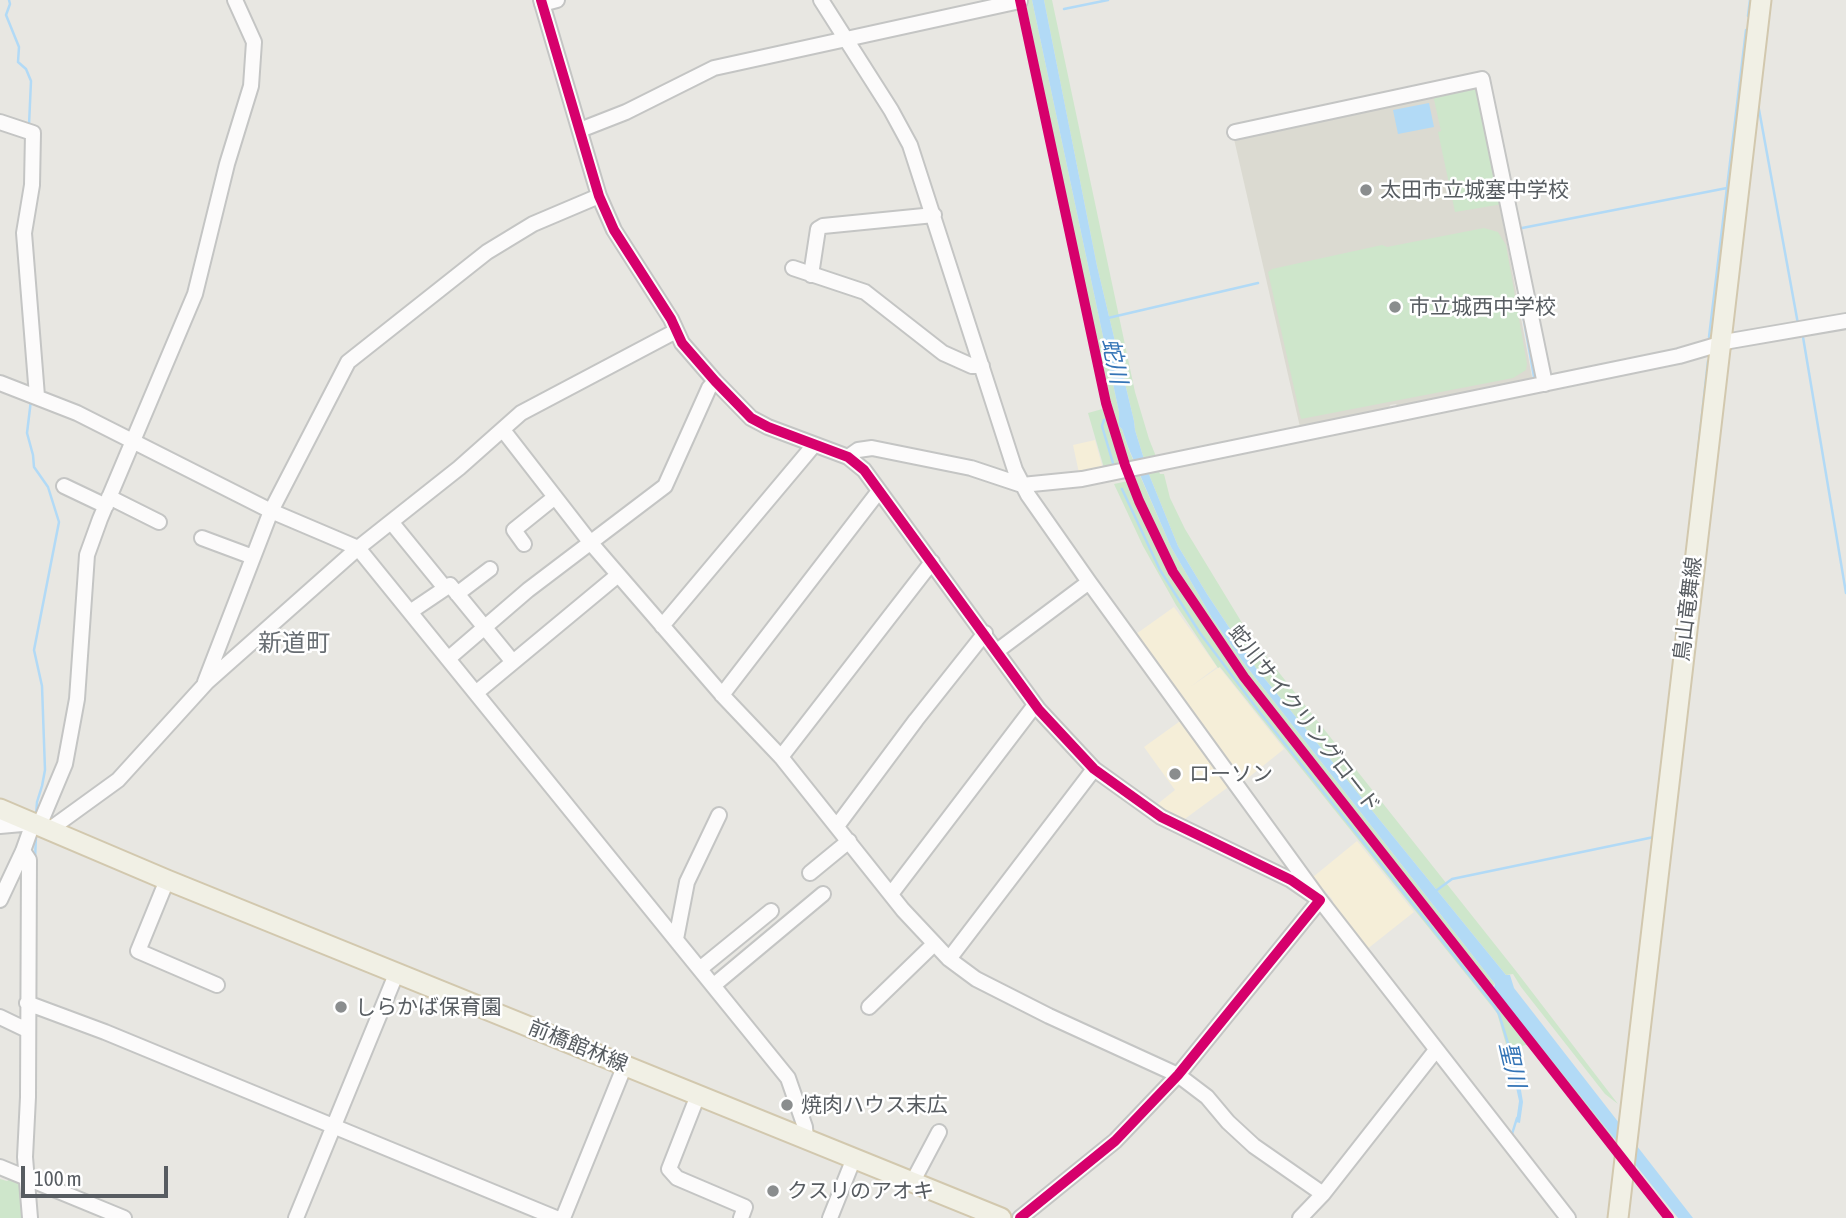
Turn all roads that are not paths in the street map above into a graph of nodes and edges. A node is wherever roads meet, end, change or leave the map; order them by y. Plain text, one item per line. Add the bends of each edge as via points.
1 (235, 0) edge
2 (821, 0) edge
3 (1761, 0) edge
4 (547, 1) edge
5 (1020, 1) edge
6 (847, 40) junction
7 (0, 122) edge
8 (580, 130) junction
9 (1235, 132) dead end
10 (598, 196) junction
11 (934, 215) junction
12 (793, 268) dead end
13 (811, 275) junction
14 (1846, 321) edge
15 (676, 331) junction
16 (1720, 344) junction
17 (982, 366) junction
18 (715, 381) junction
19 (0, 383) edge
20 (1545, 384) junction
21 (37, 396) junction
22 (503, 430) junction
23 (133, 442) junction
24 (814, 445) junction
25 (848, 457) junction
26 (1023, 485) junction
27 (64, 486) dead end
28 (879, 491) junction
29 (555, 497) junction
30 (107, 502) junction
31 (271, 511) junction
32 (159, 522) dead end
33 (392, 523) junction
34 (202, 538) dead end
35 (590, 542) junction
36 (524, 544) dead end
37 (358, 548) junction
38 (253, 557) junction
39 (932, 562) junction
40 (490, 569) dead end
41 (618, 575) junction
42 (1088, 582) junction
43 (451, 591) junction
44 (410, 612) junction
45 (484, 626) junction
46 (662, 626) junction
47 (985, 634) junction
48 (998, 651) junction
49 (449, 658) junction
50 (513, 662) junction
51 (203, 686) junction
52 (477, 692) junction
53 (722, 695) junction
54 (1035, 705) junction
55 (781, 757) junction
56 (1094, 769) junction
57 (0, 809) edge
58 (719, 815) dead end
59 (0, 826) edge
60 (41, 826) junction
61 (837, 826) junction
62 (849, 841) junction
63 (23, 851) junction
64 (810, 873) dead end
65 (167, 880) junction
66 (823, 894) dead end
67 (891, 894) junction
68 (0, 900) edge
69 (1320, 900) junction
70 (771, 911) dead end
71 (676, 939) junction
72 (934, 944) junction
73 (949, 959) junction
74 (701, 968) junction
75 (397, 972) junction
76 (217, 985) dead end
77 (714, 985) junction
78 (27, 1003) junction
79 (869, 1007) dead end
80 (0, 1017) edge
81 (27, 1030) junction
82 (1436, 1050) junction
83 (625, 1065) junction
84 (1178, 1075) junction
85 (698, 1095) junction
86 (334, 1127) junction
87 (939, 1132) dead end
88 (806, 1139) junction
89 (854, 1158) junction
90 (0, 1167) edge
91 (27, 1179) junction
92 (912, 1183) junction
93 (1323, 1194) junction
94 (30, 1218) edge
95 (124, 1218) edge
96 (296, 1218) edge
97 (556, 1218) edge
98 (563, 1218) edge
99 (741, 1218) edge
100 (830, 1218) edge
101 (1001, 1218) edge
102 (1020, 1218) edge
103 (1300, 1218) edge
104 (1568, 1218) edge
105 (1618, 1218) edge

1 - 23 street via 254,42 251,86 195,294
2 - 6 street
3 - 16 main road, 鳥山竜舞線
4 - 8 street
5 - 6 street
6 - 8 street via 714,68
6 - 11 street via 910,145
7 - 21 street via 33,133 32,186 24,233
8 - 10 street
9 - 20 street via 1482,79
10 - 15 street
10 - 31 street via 533,224 487,252 348,362
11 - 13 street via 823,226 818,229
11 - 17 street
12 - 13 street
13 - 17 street via 865,292 943,353
14 - 16 street
15 - 18 street
15 - 22 street via 521,413
16 - 20 street
16 - 105 main road, 鳥山竜舞線
17 - 26 street
18 - 24 street via 751,418
18 - 35 street via 665,486
19 - 21 street
20 - 26 street via 1131,471
21 - 23 street
22 - 29 street
22 - 33 street
23 - 30 street
23 - 31 street
24 - 25 street
24 - 46 street
25 - 26 street via 872,448 971,468
25 - 28 street
26 - 42 street
27 - 30 street
28 - 39 street
28 - 53 street
29 - 35 street
29 - 36 street via 514,530
30 - 32 street
30 - 60 street via 87,555 77,699 65,764
31 - 37 street
31 - 38 street
33 - 37 street
33 - 43 street
34 - 38 street
35 - 41 street
35 - 45 street
37 - 44 street
37 - 51 street
38 - 51 street
39 - 47 street
39 - 55 street
40 - 43 street
41 - 46 street
41 - 50 street
42 - 48 street
42 - 69 street
43 - 44 street
43 - 45 street
44 - 49 street
45 - 49 street
45 - 50 street
46 - 53 street
47 - 48 street
47 - 61 street
48 - 54 street
49 - 52 street
50 - 52 street
51 - 60 street via 118,780
52 - 71 street
53 - 55 street
54 - 56 street
54 - 67 street
55 - 61 street
56 - 69 street via 1161,817 1292,880
56 - 73 street
57 - 60 main road, 前橋館林線
58 - 71 street via 687,882
59 - 60 street
60 - 63 street
60 - 65 main road, 前橋館林線
61 - 62 street
62 - 64 street
62 - 67 street
63 - 68 street
63 - 78 street via 29,860
65 - 75 main road, 前橋館林線
65 - 76 street via 138,951
66 - 77 street
67 - 72 street
69 - 82 street
69 - 84 street
70 - 74 street
71 - 74 street
72 - 73 street
72 - 79 street
73 - 84 street via 976,979 1049,1016
74 - 77 street
75 - 83 main road, 前橋館林線
75 - 86 street
77 - 88 street via 788,1078
78 - 81 street
78 - 86 street
80 - 81 street
81 - 91 street
82 - 93 street
82 - 104 street
83 - 85 main road, 前橋館林線
83 - 98 street
84 - 93 street via 1271,1160
84 - 102 street via 1115,1141
85 - 88 main road, 前橋館林線
85 - 99 street via 669,1169 677,1178 745,1207
86 - 96 street
86 - 97 street
87 - 92 street
88 - 89 main road, 前橋館林線
89 - 92 main road, 前橋館林線
89 - 100 street
90 - 91 street
91 - 94 street
91 - 95 street
92 - 101 main road, 前橋館林線
93 - 103 street

